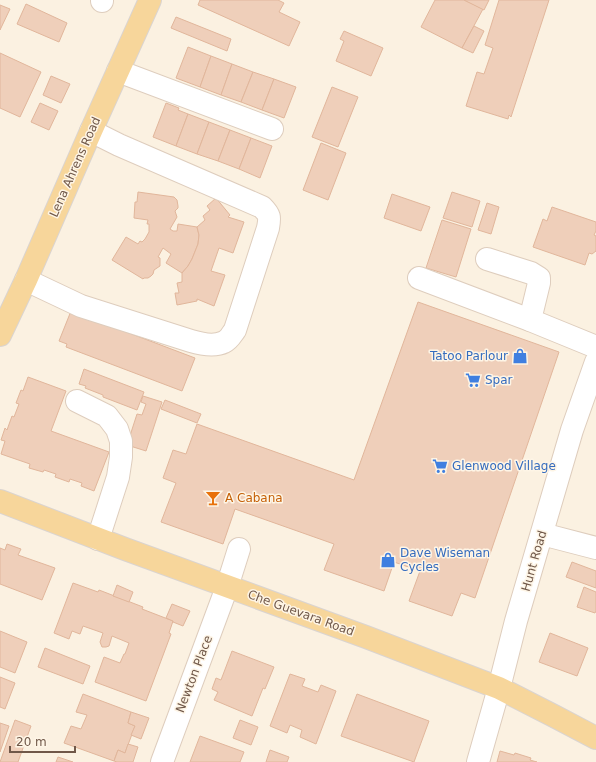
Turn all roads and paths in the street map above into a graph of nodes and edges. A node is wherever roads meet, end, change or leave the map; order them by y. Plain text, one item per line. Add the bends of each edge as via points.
1 (150, 0) edge
2 (118, 70) junction
3 (272, 129) dead end
4 (91, 131) junction
5 (487, 259) dead end
6 (419, 278) dead end
7 (26, 280) junction
8 (530, 320) junction
9 (0, 335) edge
10 (596, 347) edge
11 (596, 362) edge
12 (77, 401) dead end
13 (0, 501) edge
14 (542, 534) junction
15 (98, 539) junction
16 (596, 548) edge
17 (239, 549) dead end
18 (227, 587) junction
19 (499, 688) junction
20 (596, 738) edge
21 (162, 762) edge
22 (478, 762) edge

1 - 2 main road, Lena Ahrens Road
2 - 3 street
2 - 4 main road, Lena Ahrens Road
4 - 7 main road, Lena Ahrens Road
4 - 7 street via 262,207 268,213 268,228 235,330 224,342 209,345 191,342 81,306
5 - 8 street via 539,278
6 - 8 street
7 - 9 main road, Lena Ahrens Road
8 - 10 street
11 - 14 street, Hunt Road via 572,430
12 - 15 street via 107,416 117,429 121,441 118,477
13 - 15 main road, Che Guevara Road
14 - 16 street
14 - 19 street, Hunt Road
15 - 18 main road, Che Guevara Road
17 - 18 street, Newton Place
18 - 19 main road, Che Guevara Road
18 - 21 street, Newton Place
19 - 20 main road, Che Guevara Road
19 - 22 street, Hunt Road

